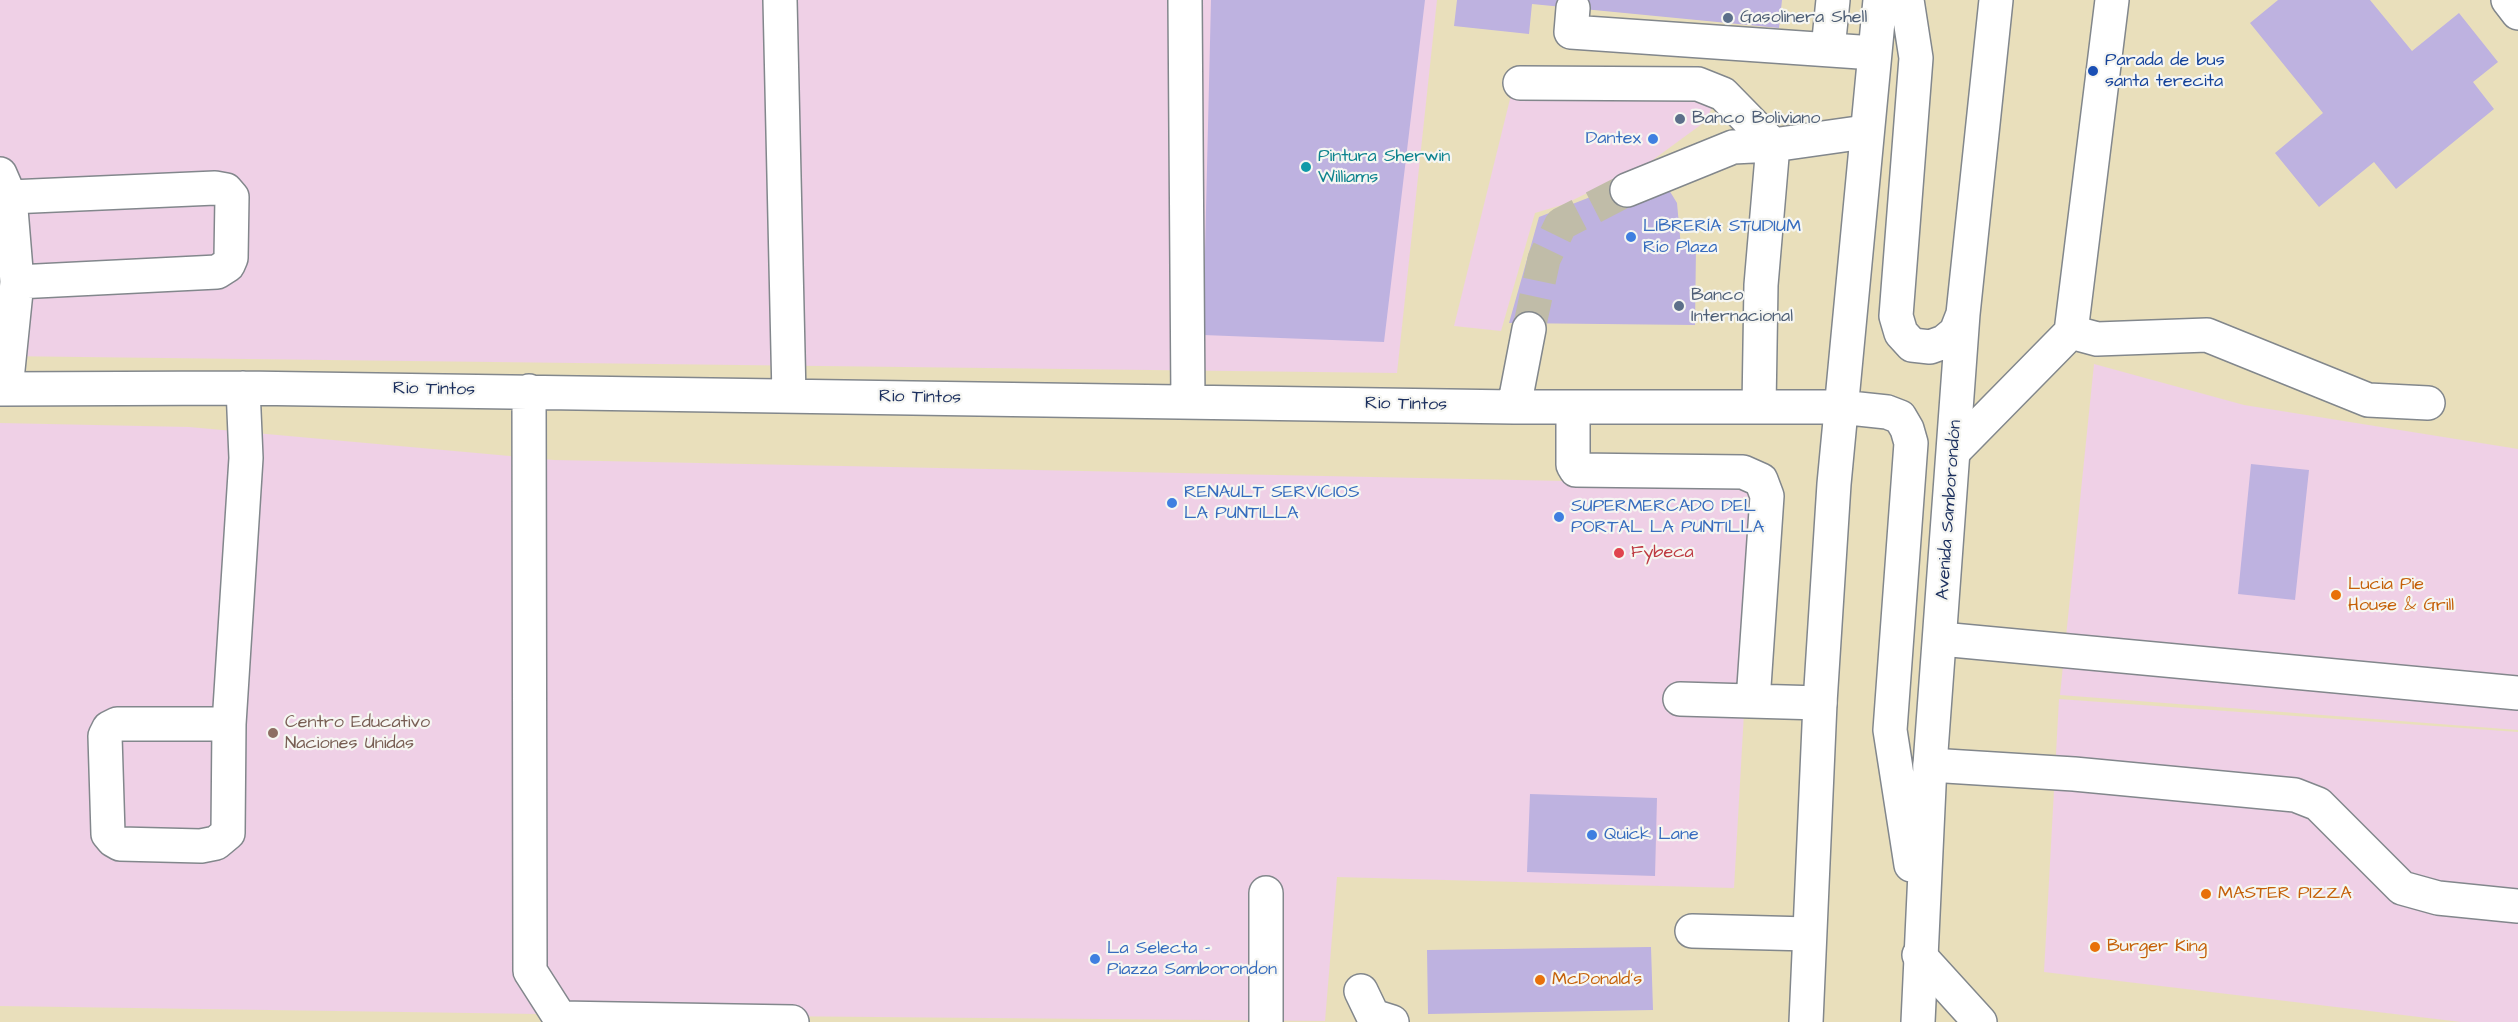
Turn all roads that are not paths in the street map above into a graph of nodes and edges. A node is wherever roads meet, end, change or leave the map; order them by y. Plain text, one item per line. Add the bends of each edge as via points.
1 (780, 0) edge
2 (1185, 0) edge
3 (1833, 0) edge
4 (1880, 0) edge
5 (1907, 0) edge
6 (1996, 0) edge
7 (2112, 0) edge
8 (2508, 0) edge
9 (1573, 8) dead end
10 (2518, 13) edge
11 (1828, 50) junction
12 (1874, 53) junction
13 (1520, 83) dead end
14 (1865, 132) junction
15 (1773, 145) junction
16 (5, 185) edge
17 (1627, 189) tunnel mouth
18 (17, 282) junction
19 (1963, 314) junction
20 (1529, 328) tunnel mouth
21 (2071, 332) junction
22 (243, 388) junction
23 (3, 389) edge
24 (529, 391) junction
25 (789, 396) junction
26 (1188, 402) junction
27 (2428, 403) dead end
28 (1514, 407) junction
29 (1573, 407) junction
30 (1759, 407) junction
31 (1840, 407) junction
32 (1955, 450) junction
33 (1941, 639) junction
34 (2518, 693) edge
35 (1680, 699) dead end
36 (1753, 701) junction
37 (1820, 704) junction
38 (229, 724) junction
39 (1930, 765) junction
40 (1266, 893) dead end
41 (2518, 906) edge
42 (1692, 931) dead end
43 (1809, 934) junction
44 (1920, 942) junction
45 (1361, 991) dead end
46 (792, 1022) edge
47 (1266, 1022) edge
48 (1392, 1022) edge
49 (1806, 1022) edge
50 (1918, 1022) edge
51 (1980, 1022) edge

1 - 25 main road
2 - 26 main road
3 - 11 main road
4 - 12 main road
5 - 19 main road via 1916,58 1896,316 1901,333 1912,345 1930,347 1956,332
6 - 19 main road, Avenida Samborondón
7 - 21 main road
8 - 10 main road
9 - 11 main road via 1570,32
11 - 12 main road
12 - 14 main road
13 - 15 main road via 1698,84 1723,94
14 - 15 main road
14 - 31 main road
15 - 17 main road via 1733,147
15 - 30 main road via 1761,285
16 - 18 main road
16 - 18 main road via 215,188 226,190 232,197 231,258 217,272
18 - 23 main road
19 - 32 main road, Avenida Samborondón
20 - 28 main road
21 - 27 main road via 2097,339 2207,335 2368,400
21 - 32 main road
22 - 23 main road, Rio Tintos
22 - 24 main road, Rio Tintos
22 - 38 main road via 246,458
24 - 25 main road, Rio Tintos
24 - 46 main road via 530,971 560,1018
25 - 26 main road, Rio Tintos
26 - 28 main road, Rio Tintos
28 - 29 main road, Rio Tintos
29 - 30 main road, Rio Tintos
29 - 36 main road via 1576,470 1743,472 1761,480 1767,496
30 - 31 main road, Rio Tintos
31 - 37 main road
31 - 44 main road, Rio Tintos via 1900,417 1911,443 1890,730
32 - 33 main road, Avenida Samborondón
33 - 34 main road
33 - 39 main road, Avenida Samborondón
35 - 36 main road
36 - 37 main road
37 - 43 main road
38 - 38 main road via 228,833 216,843 201,846 120,844 113,840 108,834 105,736 109,728 117,724
39 - 41 main road via 2295,795 2318,804 2402,888 2438,898
39 - 44 main road, Avenida Samborondón
40 - 47 main road
42 - 43 main road
43 - 49 main road
44 - 50 main road, Avenida Samborondón
44 - 51 main road
45 - 48 main road via 1373,1016

